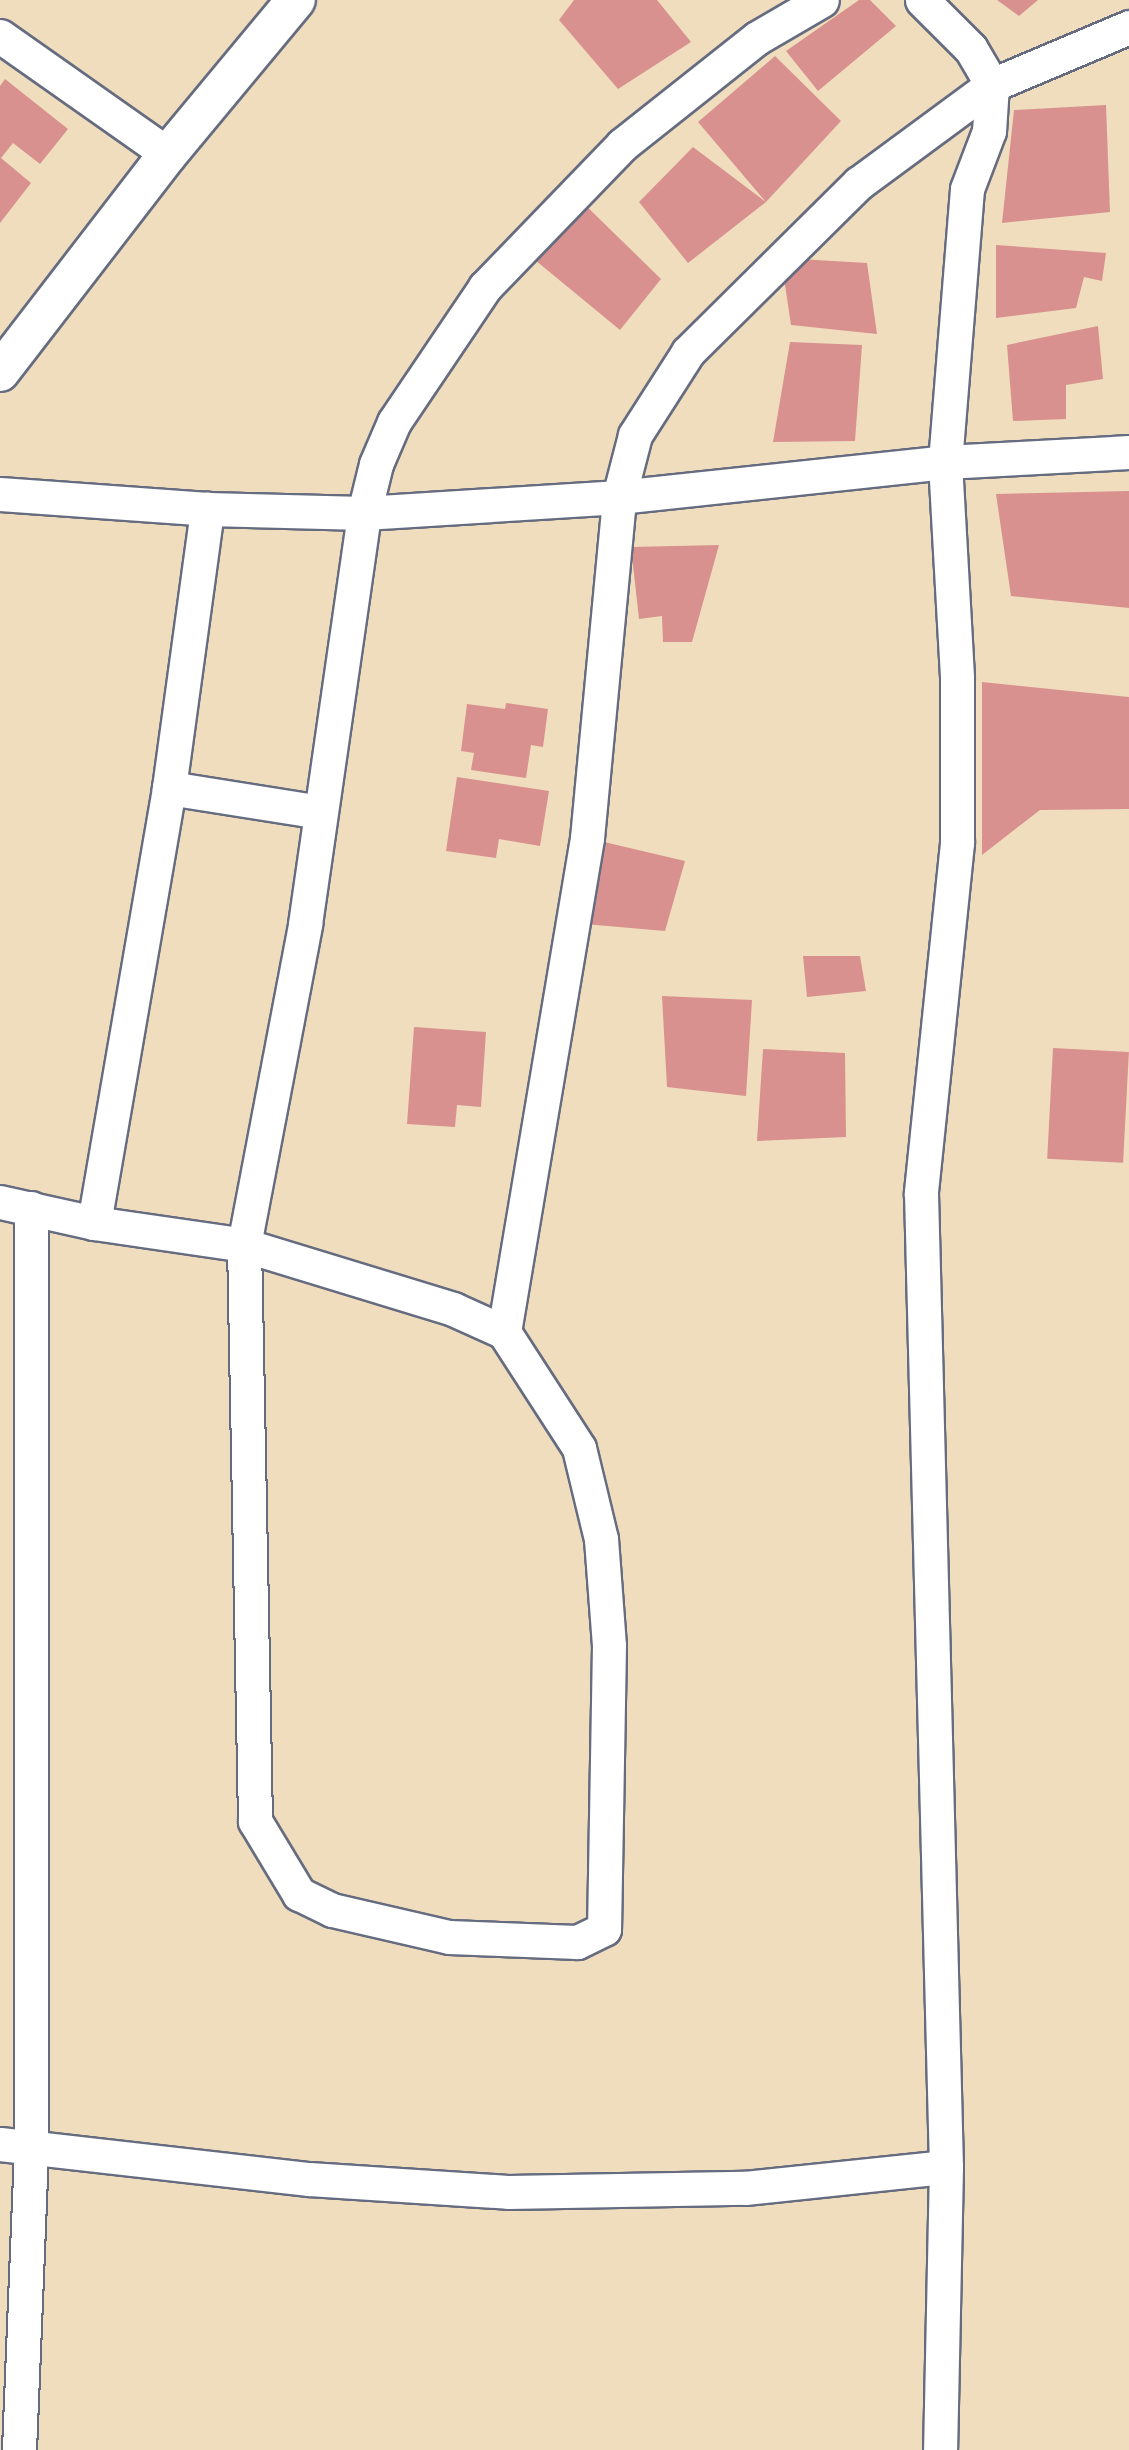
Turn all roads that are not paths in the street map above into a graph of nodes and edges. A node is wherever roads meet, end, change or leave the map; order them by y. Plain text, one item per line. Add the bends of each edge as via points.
1 (821, 0) edge
2 (922, 0) edge
3 (291, 1) edge
4 (1129, 27) edge
5 (0, 36) edge
6 (992, 85) junction
7 (168, 154) junction
8 (0, 372) edge
9 (1129, 452) edge
10 (945, 462) junction
11 (0, 494) edge
12 (618, 497) junction
13 (207, 509) junction
14 (364, 513) junction
15 (169, 788) junction
16 (320, 812) junction
17 (15, 1205) edge
18 (94, 1223) junction
19 (244, 1245) junction
20 (503, 1332) junction
21 (16, 2145) edge
22 (946, 2167) junction
23 (0, 2449) edge
24 (8, 2450) edge
25 (19, 2450) edge
26 (940, 2450) edge

1 - 14 street via 757,38 622,145 485,287 394,422 376,464
2 - 6 street via 971,49
3 - 7 street
4 - 6 street
5 - 7 street
6 - 10 street via 989,131 967,189
6 - 12 street via 859,183 688,352 635,435
7 - 8 street
9 - 10 street
10 - 12 street
10 - 22 street via 957,678 957,843 921,1193
11 - 13 street
12 - 14 street
12 - 20 street via 587,838
13 - 14 street
13 - 15 street
14 - 16 street
15 - 16 street
15 - 18 street
16 - 19 street via 305,924
17 - 18 street
17 - 21 street
18 - 19 street
19 - 20 street via 453,1309
19 - 20 street via 255,1821 299,1894 332,1910 449,1937 577,1942 604,1929 607,1912 608,1645 601,1539 579,1448
21 - 22 street via 309,2179 508,2193 745,2188
21 - 25 street
22 - 26 street
23 - 24 street

